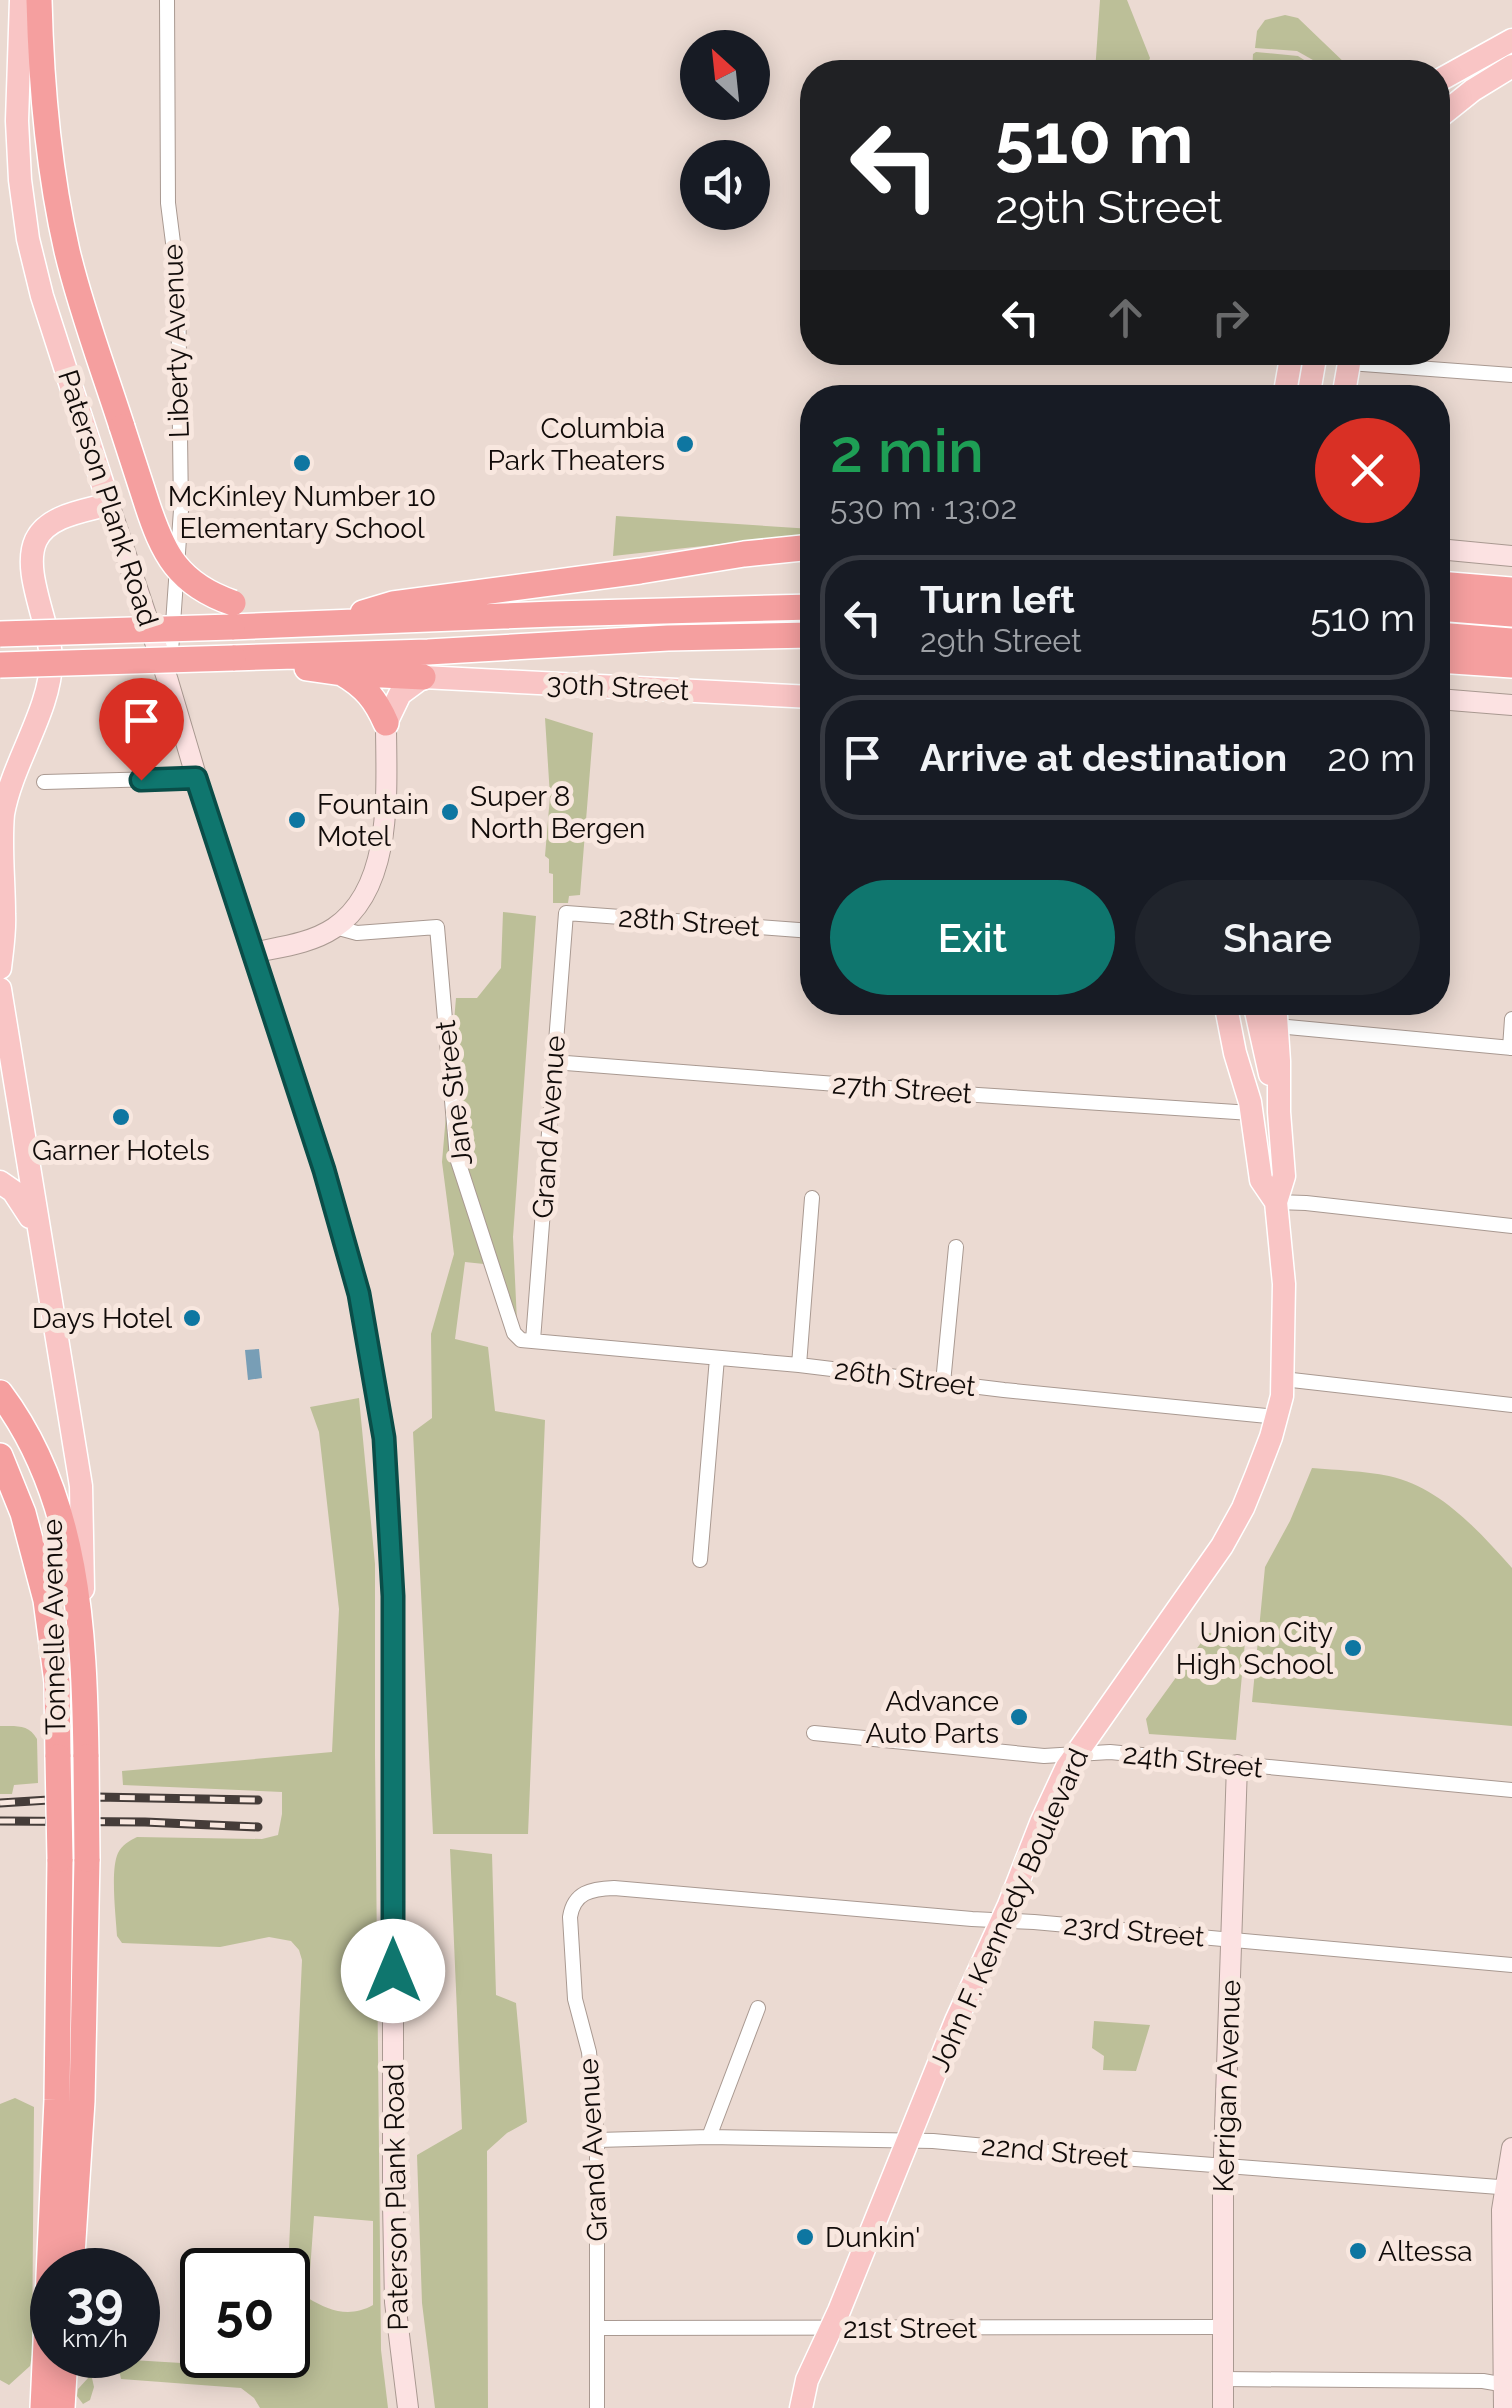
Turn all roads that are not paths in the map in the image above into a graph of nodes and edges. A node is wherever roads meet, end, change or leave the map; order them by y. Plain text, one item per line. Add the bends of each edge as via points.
1 (21, 0) edge
2 (40, 0) edge
3 (167, 0) edge
4 (1512, 40) edge
5 (1512, 66) edge
6 (1450, 73) edge
7 (1450, 108) edge
8 (1424, 365) edge
9 (1512, 375) edge
10 (110, 504) junction
11 (800, 548) edge
12 (1450, 550) edge
13 (1512, 556) edge
14 (800, 561) edge
15 (640, 571) junction
16 (1450, 585) edge
17 (1512, 590) edge
18 (800, 606) edge
19 (1450, 609) edge
20 (1512, 614) edge
21 (233, 615) junction
22 (323, 625) junction
23 (0, 634) edge
24 (800, 634) edge
25 (1450, 636) edge
26 (1512, 641) edge
27 (232, 658) junction
28 (1450, 661) edge
29 (0, 664) edge
30 (1512, 665) edge
31 (342, 673) junction
32 (424, 677) junction
33 (168, 681) junction
34 (800, 695) edge
35 (1450, 700) edge
36 (1512, 705) edge
37 (386, 723) junction
38 (196, 778) junction
39 (44, 782) dead end
40 (566, 913) joint
41 (335, 928) junction
42 (800, 930) edge
43 (252, 953) junction
44 (0, 968) edge
45 (0, 990) edge
46 (1227, 1015) edge
47 (1242, 1015) edge
48 (1257, 1015) edge
49 (1276, 1015) edge
50 (1283, 1015) edge
51 (1512, 1019) edge
52 (1511, 1048) edge
53 (553, 1062) junction
54 (1250, 1108) junction
55 (1278, 1112) junction
56 (0, 1182) edge
57 (812, 1198) dead end
58 (1276, 1202) junction
59 (1512, 1226) edge
60 (37, 1228) junction
61 (956, 1248) dead end
62 (533, 1340) junction
63 (717, 1358) junction
64 (800, 1366) junction
65 (1283, 1380) junction
66 (943, 1383) junction
67 (0, 1393) edge
68 (1512, 1405) edge
69 (1277, 1417) junction
70 (1, 1456) edge
71 (700, 1560) dead end
72 (84, 1654) junction
73 (814, 1733) dead end
74 (1074, 1756) junction
75 (1238, 1765) junction
76 (1512, 1790) edge
77 (578, 1896) joint
78 (1001, 1922) junction
79 (1231, 1940) junction
80 (1512, 1965) edge
81 (73, 1996) junction
82 (758, 2008) dead end
83 (69, 2100) junction
84 (710, 2137) junction
85 (597, 2140) junction
86 (907, 2140) junction
87 (1512, 2148) edge
88 (1224, 2165) junction
89 (1509, 2187) edge
90 (70, 2248) edge
91 (1222, 2327) junction
92 (599, 2328) junction
93 (832, 2328) junction
94 (64, 2378) edge
95 (1223, 2378) junction
96 (1508, 2385) edge
97 (43, 2408) edge
98 (62, 2408) edge
99 (408, 2408) edge
100 (597, 2408) edge
101 (801, 2408) edge
102 (1223, 2408) edge
103 (1504, 2408) edge

1 - 10 main road, Paterson Plank Road via 17,122 28,239
2 - 21 highway, bridge via 45,117 76,285 166,553
3 - 33 street, Liberty Avenue via 181,490
4 - 6 main road
5 - 7 main road
8 - 9 street
10 - 33 main road, Paterson Plank Road
10 - 44 main road via 51,524 34,547 50,675 3,815
11 - 15 highway
12 - 13 main road
14 - 15 highway
15 - 22 highway via 393,604
16 - 17 highway
18 - 22 highway
19 - 20 highway
21 - 22 highway
21 - 23 highway, bridge
24 - 27 highway
25 - 26 highway
27 - 29 highway, bridge
27 - 31 highway
28 - 30 highway
31 - 32 highway
31 - 37 highway via 369,692
32 - 34 main road, 30th Street
32 - 37 main road via 400,694
33 - 38 main road, Paterson Plank Road
35 - 36 main road
37 - 41 main road via 380,850 359,904
38 - 39 street
38 - 43 main road, Paterson Plank Road
40 - 42 street, 28th Street
40 - 53 street, Grand Avenue
41 - 43 main road
41 - 62 street, Jane Street via 357,933 437,927 458,1158 514,1333
43 - 99 main road, Paterson Plank Road via 359,1294 384,1438 393,1612 395,2302
45 - 60 main road, Tonnelle Avenue
46 - 54 main road
47 - 54 main road
48 - 55 main road
49 - 55 main road
50 - 52 street
51 - 52 street
53 - 54 street, 27th Street
53 - 62 street, Grand Avenue
54 - 58 main road via 1261,1180
55 - 58 main road via 1284,1176
56 - 60 main road
57 - 64 street
58 - 59 street
58 - 65 main road, John F. Kennedy Boulevard
60 - 72 main road, Tonnelle Avenue via 80,1486
61 - 66 street
62 - 63 street, 26th Street
63 - 64 street, 26th Street
63 - 71 street
64 - 66 street, 26th Street
65 - 68 street
65 - 69 main road, John F. Kennedy Boulevard
66 - 69 street, 26th Street
67 - 72 highway via 51,1487
69 - 74 main road, John F. Kennedy Boulevard via 1222,1546
70 - 81 highway, Tonnelle Avenue, bridge via 28,1528 52,1628 60,1859
72 - 81 highway, Tonnelle Avenue, bridge via 88,1859
73 - 74 street, 24th Street
74 - 75 street, 24th Street via 1110,1752
74 - 78 main road, John F. Kennedy Boulevard
75 - 76 street, 24th Street
75 - 79 main road, Kerrigan Avenue
77 - 78 street, 23rd Street via 614,1888
77 - 85 street, Grand Avenue via 570,1917 575,1999 589,2052
78 - 79 street, 23rd Street
78 - 86 main road, John F. Kennedy Boulevard
79 - 80 street, 23rd Street
79 - 88 main road, Kerrigan Avenue
81 - 83 highway, Tonnelle Avenue
82 - 84 street
83 - 90 highway, Tonnelle Avenue
83 - 97 highway, Tonnelle Avenue
84 - 85 street, 22nd Street
84 - 86 street, 22nd Street
85 - 92 street, Grand Avenue
86 - 88 street, 22nd Street
86 - 93 main road, John F. Kennedy Boulevard
87 - 89 main road
88 - 89 street, 22nd Street
88 - 91 main road, Kerrigan Avenue
89 - 96 main road via 1502,2210
91 - 93 street, 21st Street
91 - 95 main road, Kerrigan Avenue
92 - 93 street, 21st Street
92 - 100 street, Grand Avenue
93 - 101 main road, John F. Kennedy Boulevard
94 - 98 highway
95 - 96 street
95 - 102 main road, Kerrigan Avenue
96 - 103 main road

